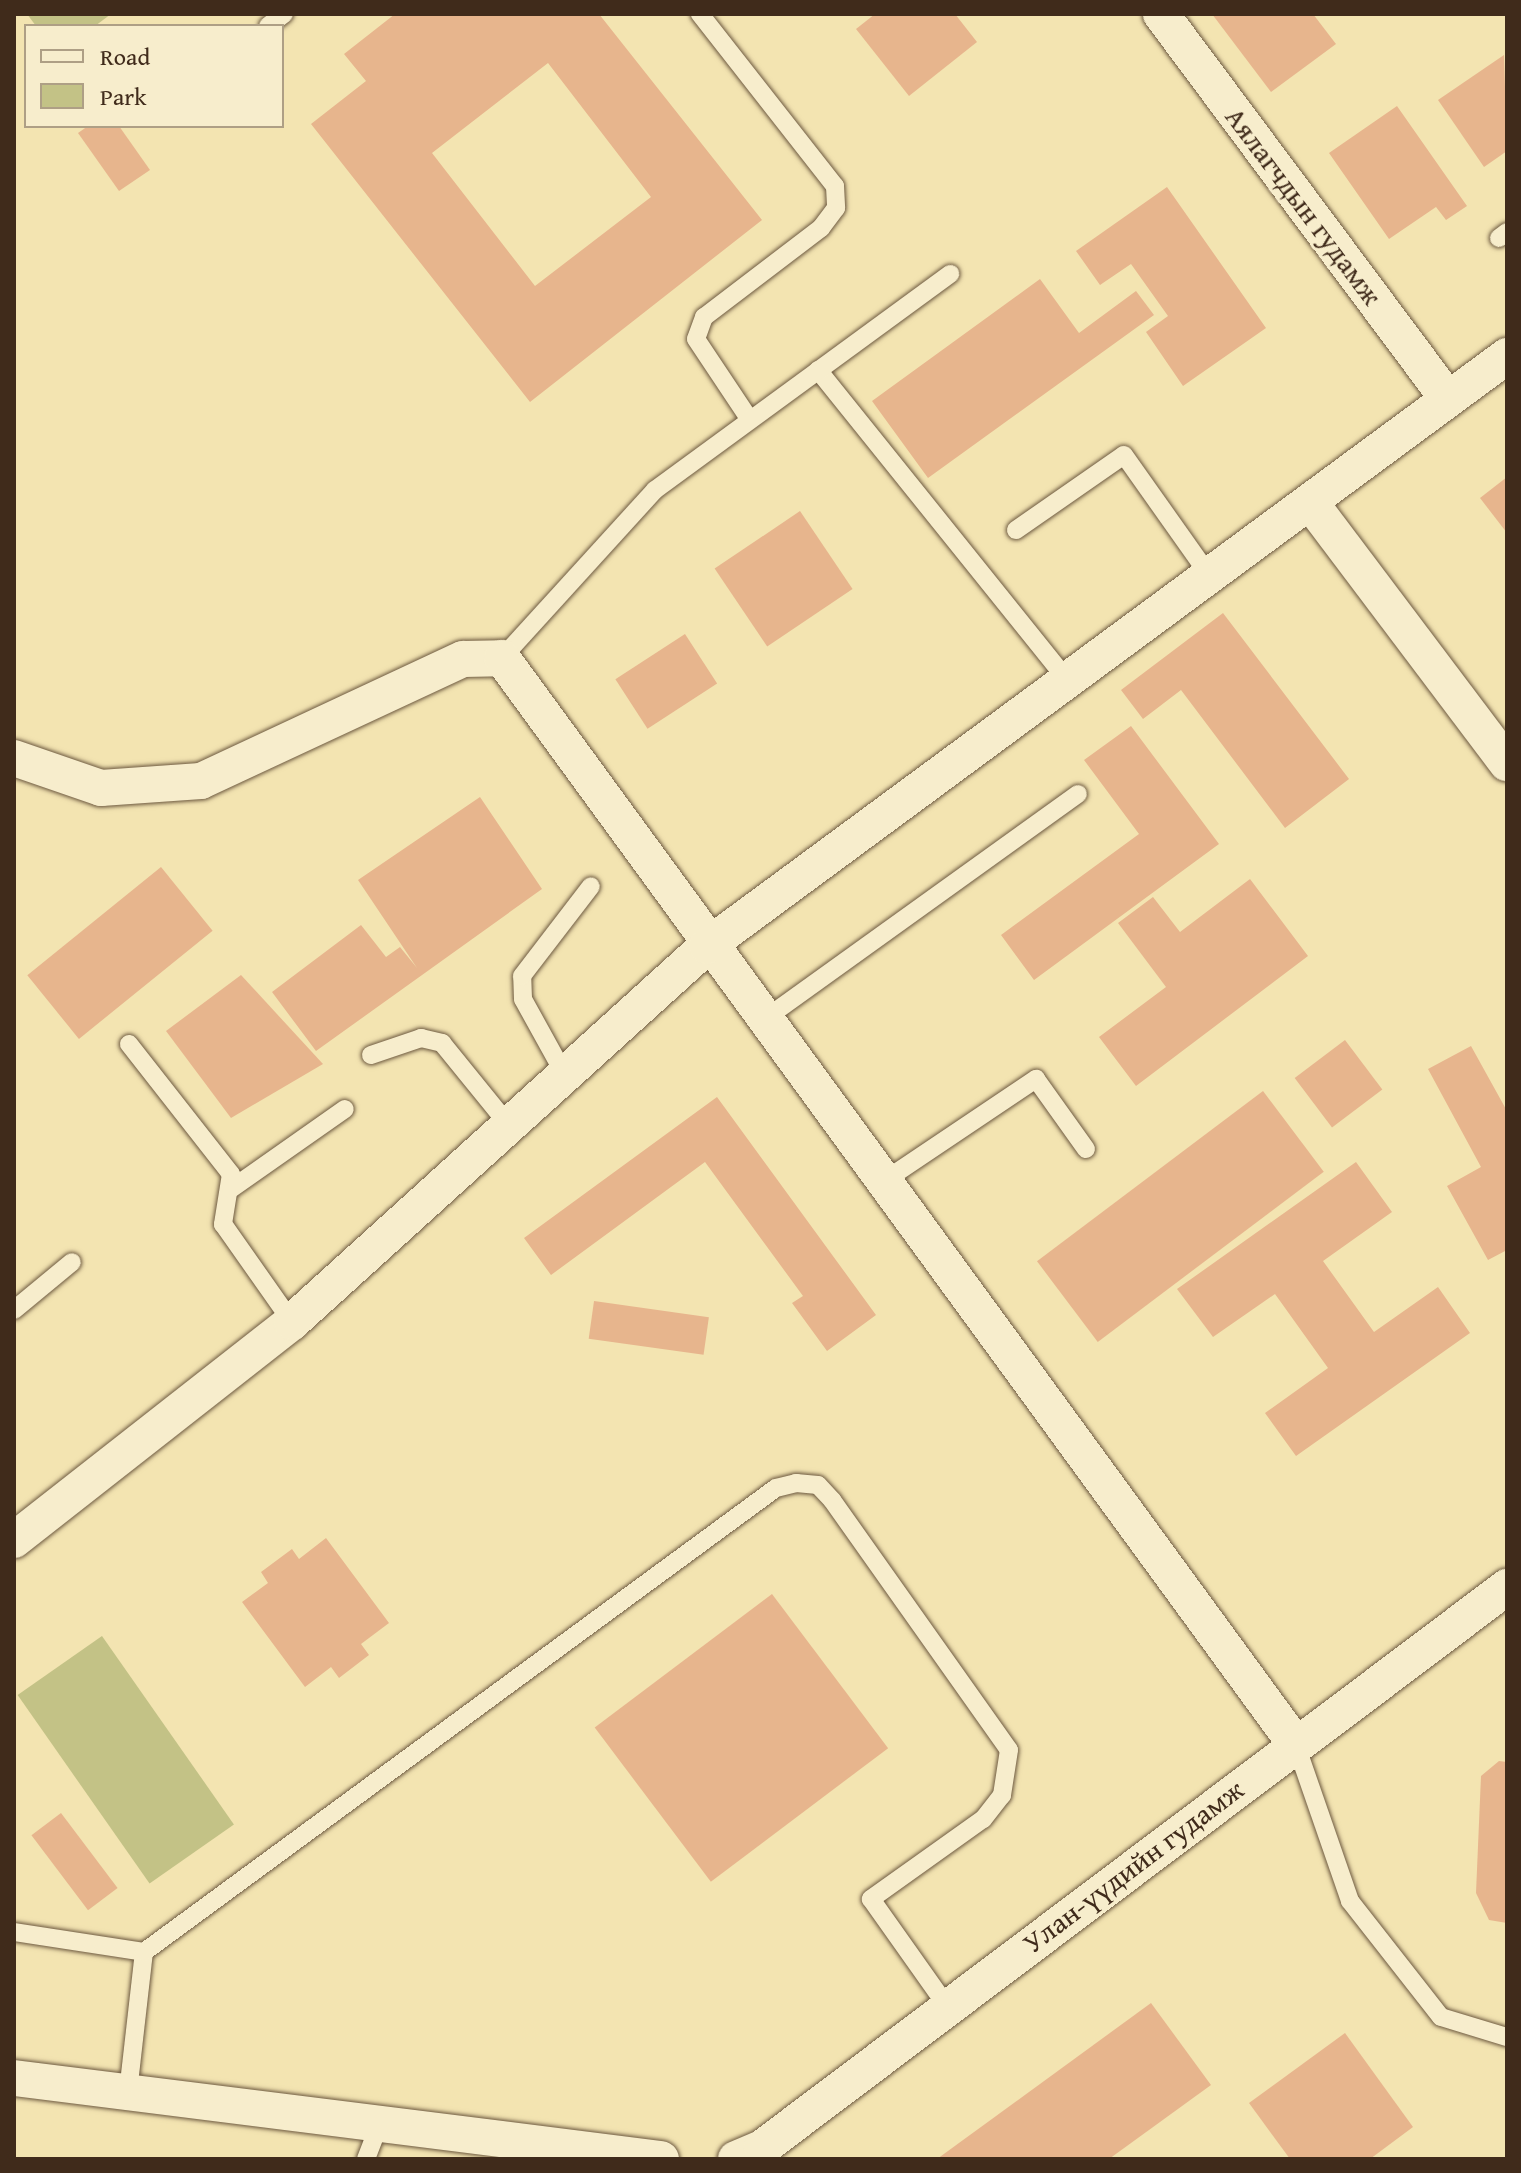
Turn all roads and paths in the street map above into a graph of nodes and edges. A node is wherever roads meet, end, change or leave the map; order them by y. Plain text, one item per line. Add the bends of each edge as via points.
1 (700, 14) edge
2 (1161, 14) edge
3 (950, 274) dead end
4 (1507, 356) edge
5 (818, 370) junction
6 (1447, 398) junction
7 (750, 420) junction
8 (1313, 506) junction
9 (1016, 530) dead end
10 (1212, 579) junction
11 (502, 658) junction
12 (1070, 683) junction
13 (14, 758) edge
14 (1507, 763) edge
15 (1078, 794) dead end
16 (591, 886) dead end
17 (707, 946) junction
18 (762, 1021) junction
19 (129, 1044) dead end
20 (371, 1055) dead end
21 (566, 1077) junction
22 (345, 1109) dead end
23 (511, 1128) junction
24 (1086, 1149) dead end
25 (881, 1183) junction
26 (231, 1189) junction
27 (72, 1262) dead end
28 (14, 1310) edge
29 (292, 1322) junction
30 (14, 1540) edge
31 (1507, 1587) edge
32 (1296, 1745) junction
33 (14, 1932) edge
34 (144, 1952) junction
35 (946, 2005) junction
36 (1507, 2037) edge
37 (14, 2078) edge
38 (128, 2092) junction
39 (372, 2143) edge
40 (756, 2155) edge
41 (661, 2159) edge

1 - 7 lane via 835,186 836,208 821,228 704,317 696,339
2 - 6 street, Аялагчдын гудамж
3 - 5 lane
4 - 6 street
5 - 7 lane
5 - 12 lane
6 - 8 street
7 - 11 lane via 655,490
8 - 10 street
8 - 14 street
9 - 10 lane via 1124,455
10 - 12 street
11 - 13 street via 463,659 201,781 101,788
11 - 17 street
12 - 17 street
15 - 18 lane
16 - 21 lane via 522,976 523,999
17 - 18 street
17 - 21 street
18 - 25 street
19 - 26 lane via 231,1174
20 - 23 lane via 421,1038 442,1043
21 - 23 street
22 - 26 lane
23 - 29 street
24 - 25 lane via 1036,1079
25 - 32 street
26 - 29 lane via 223,1224
27 - 28 lane
29 - 30 street
31 - 32 street, Улан-үүдийн гудамж
32 - 35 street, Улан-үүдийн гудамж
32 - 36 lane via 1350,1901 1441,2017
33 - 34 lane
34 - 35 lane via 776,1488 796,1483 818,1485 832,1500 1009,1750 1002,1795 983,1819 871,1899
34 - 38 lane
35 - 40 street, Улан-үүдийн гудамж
37 - 38 street
38 - 39 street
39 - 41 street

